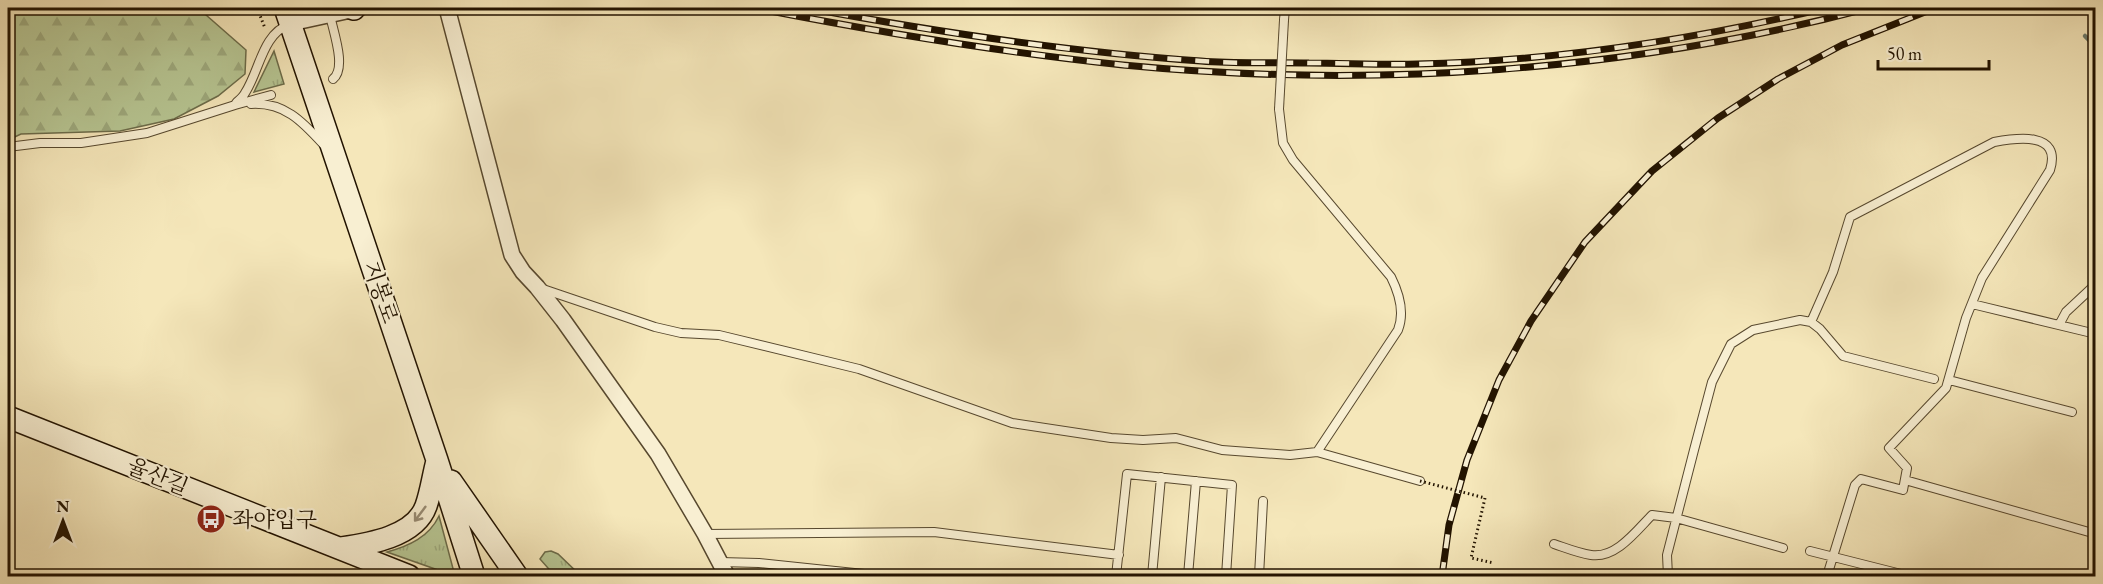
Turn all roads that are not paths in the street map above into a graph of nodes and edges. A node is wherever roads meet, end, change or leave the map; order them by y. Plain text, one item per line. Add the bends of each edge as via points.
1 (355, 8) edge
2 (447, 8) edge
3 (1285, 8) edge
4 (288, 15) edge
5 (330, 15) junction
6 (333, 79) dead end
7 (271, 95) dead end
8 (235, 105) junction
9 (8, 147) edge
10 (335, 156) junction
11 (2096, 284) edge
12 (537, 287) junction
13 (1972, 304) junction
14 (1811, 322) junction
15 (2059, 325) junction
16 (2096, 334) edge
17 (1934, 379) dead end
18 (1949, 380) junction
19 (2072, 412) dead end
20 (8, 417) edge
21 (1317, 452) junction
22 (437, 460) junction
23 (1161, 477) junction
24 (1905, 480) junction
25 (1196, 481) junction
26 (1420, 481) road end
27 (1263, 501) dead end
28 (1676, 518) junction
29 (705, 534) junction
30 (2096, 534) edge
31 (1554, 544) dead end
32 (340, 548) junction
33 (1783, 548) dead end
34 (1810, 551) dead end
35 (1119, 555) junction
36 (1833, 557) junction
37 (720, 562) junction
38 (392, 576) edge
39 (409, 576) edge
40 (474, 576) edge
41 (517, 576) edge
42 (727, 576) edge
43 (884, 576) edge
44 (1116, 576) edge
45 (1152, 576) edge
46 (1188, 576) edge
47 (1226, 576) edge
48 (1258, 576) edge
49 (1668, 576) edge
50 (1827, 576) edge
51 (1909, 576) edge

1 - 5 street
2 - 12 street via 507,238 517,262
3 - 21 lane, bridge via 1279,109 1283,143 1391,277 1402,316 1398,330
4 - 5 street
4 - 8 lane
4 - 10 main road, 지봉로
5 - 6 lane via 340,64
7 - 8 lane
8 - 9 lane via 147,133 81,143
8 - 10 lane via 265,103 284,109 307,126
10 - 22 main road, 지봉로
11 - 15 lane via 2066,312
12 - 21 lane via 655,327 719,335 859,369 1012,423 1112,438 1176,438 1222,450 1290,455
12 - 29 street via 658,454
13 - 14 lane via 1983,278 2050,170 2052,155 2040,141 2016,138 1994,142 1850,217 1833,272
13 - 15 lane
13 - 18 lane
14 - 17 lane via 1843,356
14 - 28 lane via 1800,320 1762,327 1731,344 1713,382
15 - 16 lane
18 - 19 lane
18 - 24 lane via 1933,404 1889,448 1907,468
20 - 32 main road, 율산길
21 - 26 lane
22 -> 32 main road via 425,508 416,521 376,543
22 - 40 main road, 지봉로
22 - 41 main road
23 - 25 lane
23 - 35 lane via 1127,474
23 - 45 lane
24 - 30 lane
24 - 36 lane via 1902,490 1861,479 1855,484
25 - 46 lane
25 - 47 lane via 1232,484
27 - 48 lane
28 - 31 lane via 1652,515 1621,546 1593,556
28 - 33 lane
28 - 49 lane via 1666,555
29 - 35 lane via 934,532
29 - 37 street
32 - 38 main road
32 - 39 main road, 율산길
34 - 36 lane
35 - 44 lane
36 - 50 lane
36 - 51 lane
37 - 42 street
37 - 43 lane

